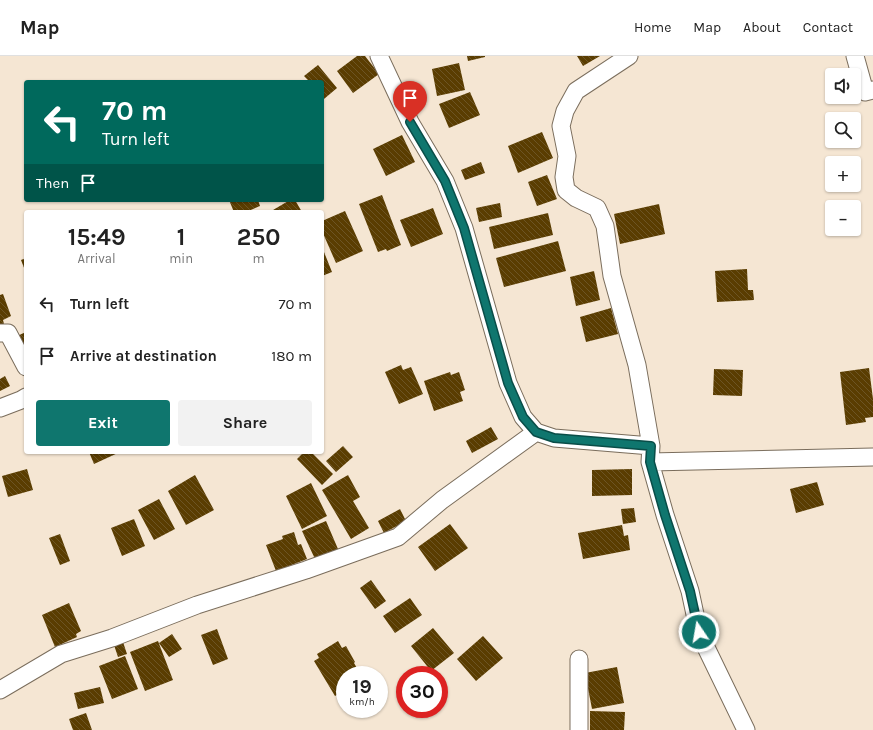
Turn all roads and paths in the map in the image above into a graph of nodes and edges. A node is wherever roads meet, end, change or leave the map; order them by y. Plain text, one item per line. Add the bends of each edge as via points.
1 (380, 56) edge
2 (629, 56) edge
3 (855, 56) edge
4 (873, 90) edge
5 (0, 333) edge
6 (24, 363) edge
7 (24, 398) edge
8 (0, 408) edge
9 (536, 432) junction
10 (651, 454) junction
11 (873, 457) edge
12 (579, 659) dead end
13 (0, 690) edge
14 (579, 730) edge
15 (746, 730) edge

1 - 9 street via 410,122 445,181 464,228 508,383 523,417
2 - 10 street via 576,91 565,111 561,126 567,156 564,177 566,190 596,208 605,226 612,276 637,365
3 - 4 street via 865,92
5 - 6 street via 8,333
7 - 8 street
9 - 10 street via 554,438
9 - 13 street via 442,500 398,537 61,654
10 - 11 street
10 - 15 street via 665,515 690,591 699,632
12 - 14 street

